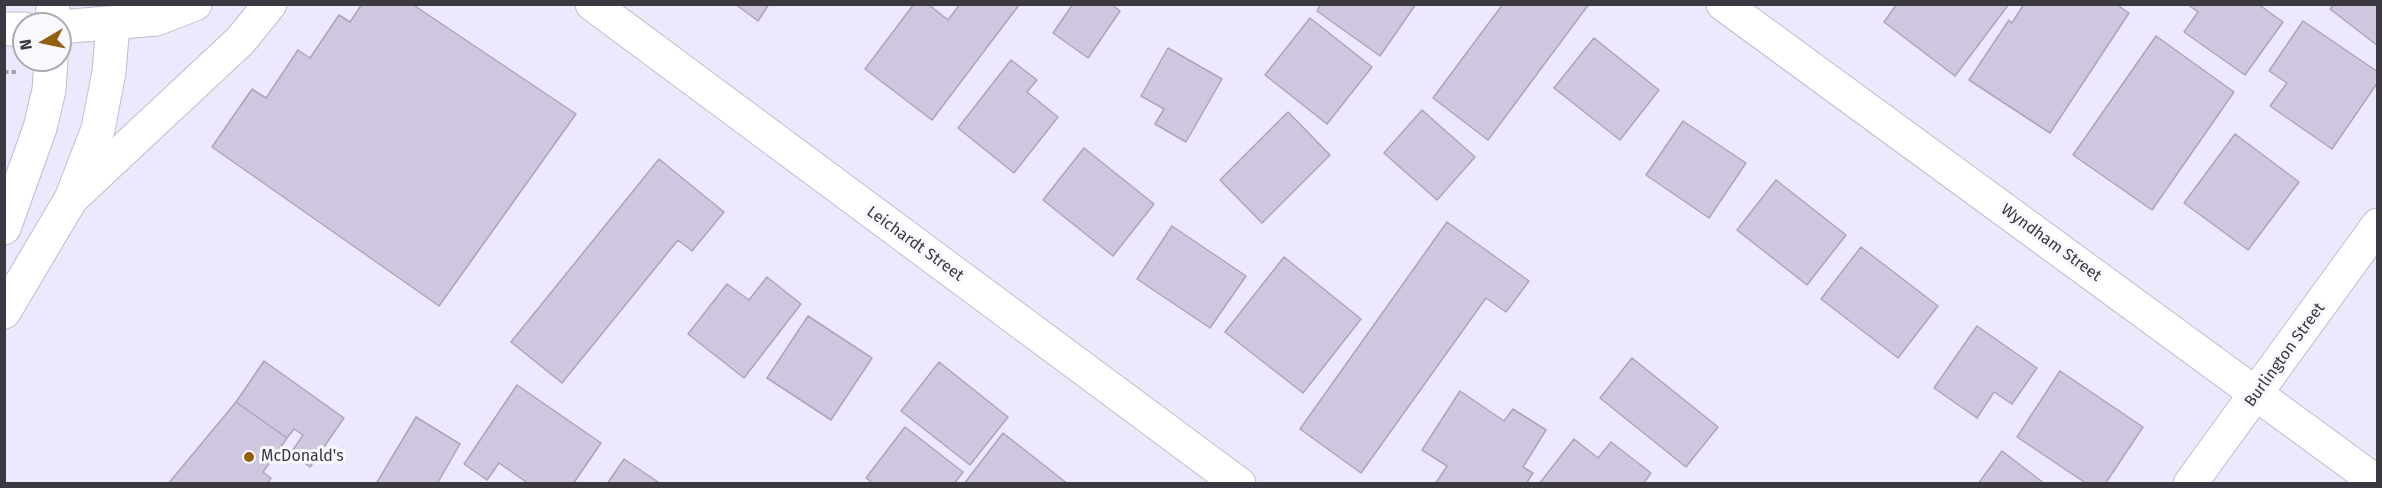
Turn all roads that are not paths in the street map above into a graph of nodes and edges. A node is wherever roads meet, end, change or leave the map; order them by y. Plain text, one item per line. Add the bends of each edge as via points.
1 (195, 4) edge
2 (270, 4) edge
3 (592, 4) edge
4 (1723, 4) edge
5 (112, 14) edge
6 (72, 24) edge
7 (50, 72) edge
8 (71, 199) junction
9 (2378, 225) edge
10 (4, 228) edge
11 (4, 312) edge
12 (2257, 394) junction
13 (1239, 483) edge
14 (2190, 483) edge
15 (2378, 483) edge

1 - 5 main road via 161,18
2 - 8 main road via 241,40
3 - 13 main road, Leichardt Street
4 - 12 main road, Wyndham Street
5 - 6 main road
5 - 8 main road via 109,72 98,129
7 - 10 main road via 40,128
8 - 11 main road
9 - 12 main road, Burlington Street
12 - 14 main road, Burlington Street
12 - 15 main road, Wyndham Street

